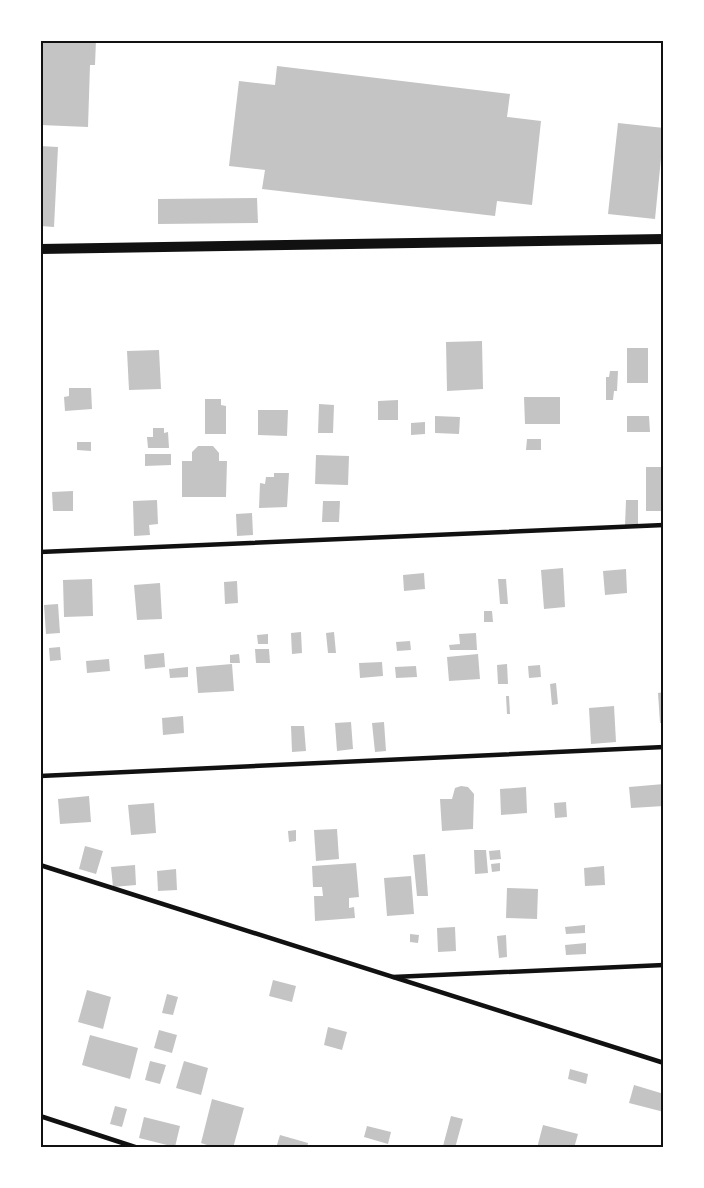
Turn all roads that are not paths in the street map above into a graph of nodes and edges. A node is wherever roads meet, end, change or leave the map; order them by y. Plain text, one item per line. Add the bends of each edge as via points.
1 (663, 239) edge
2 (40, 249) edge
3 (663, 525) edge
4 (40, 552) edge
5 (663, 747) edge
6 (40, 776) edge
7 (40, 865) edge
8 (663, 965) edge
9 (390, 977) junction
10 (663, 1063) edge
11 (40, 1116) edge
12 (138, 1148) edge

1 - 2 street
3 - 4 lane
5 - 6 lane
7 - 9 lane
8 - 9 lane
9 - 10 lane
11 - 12 lane

